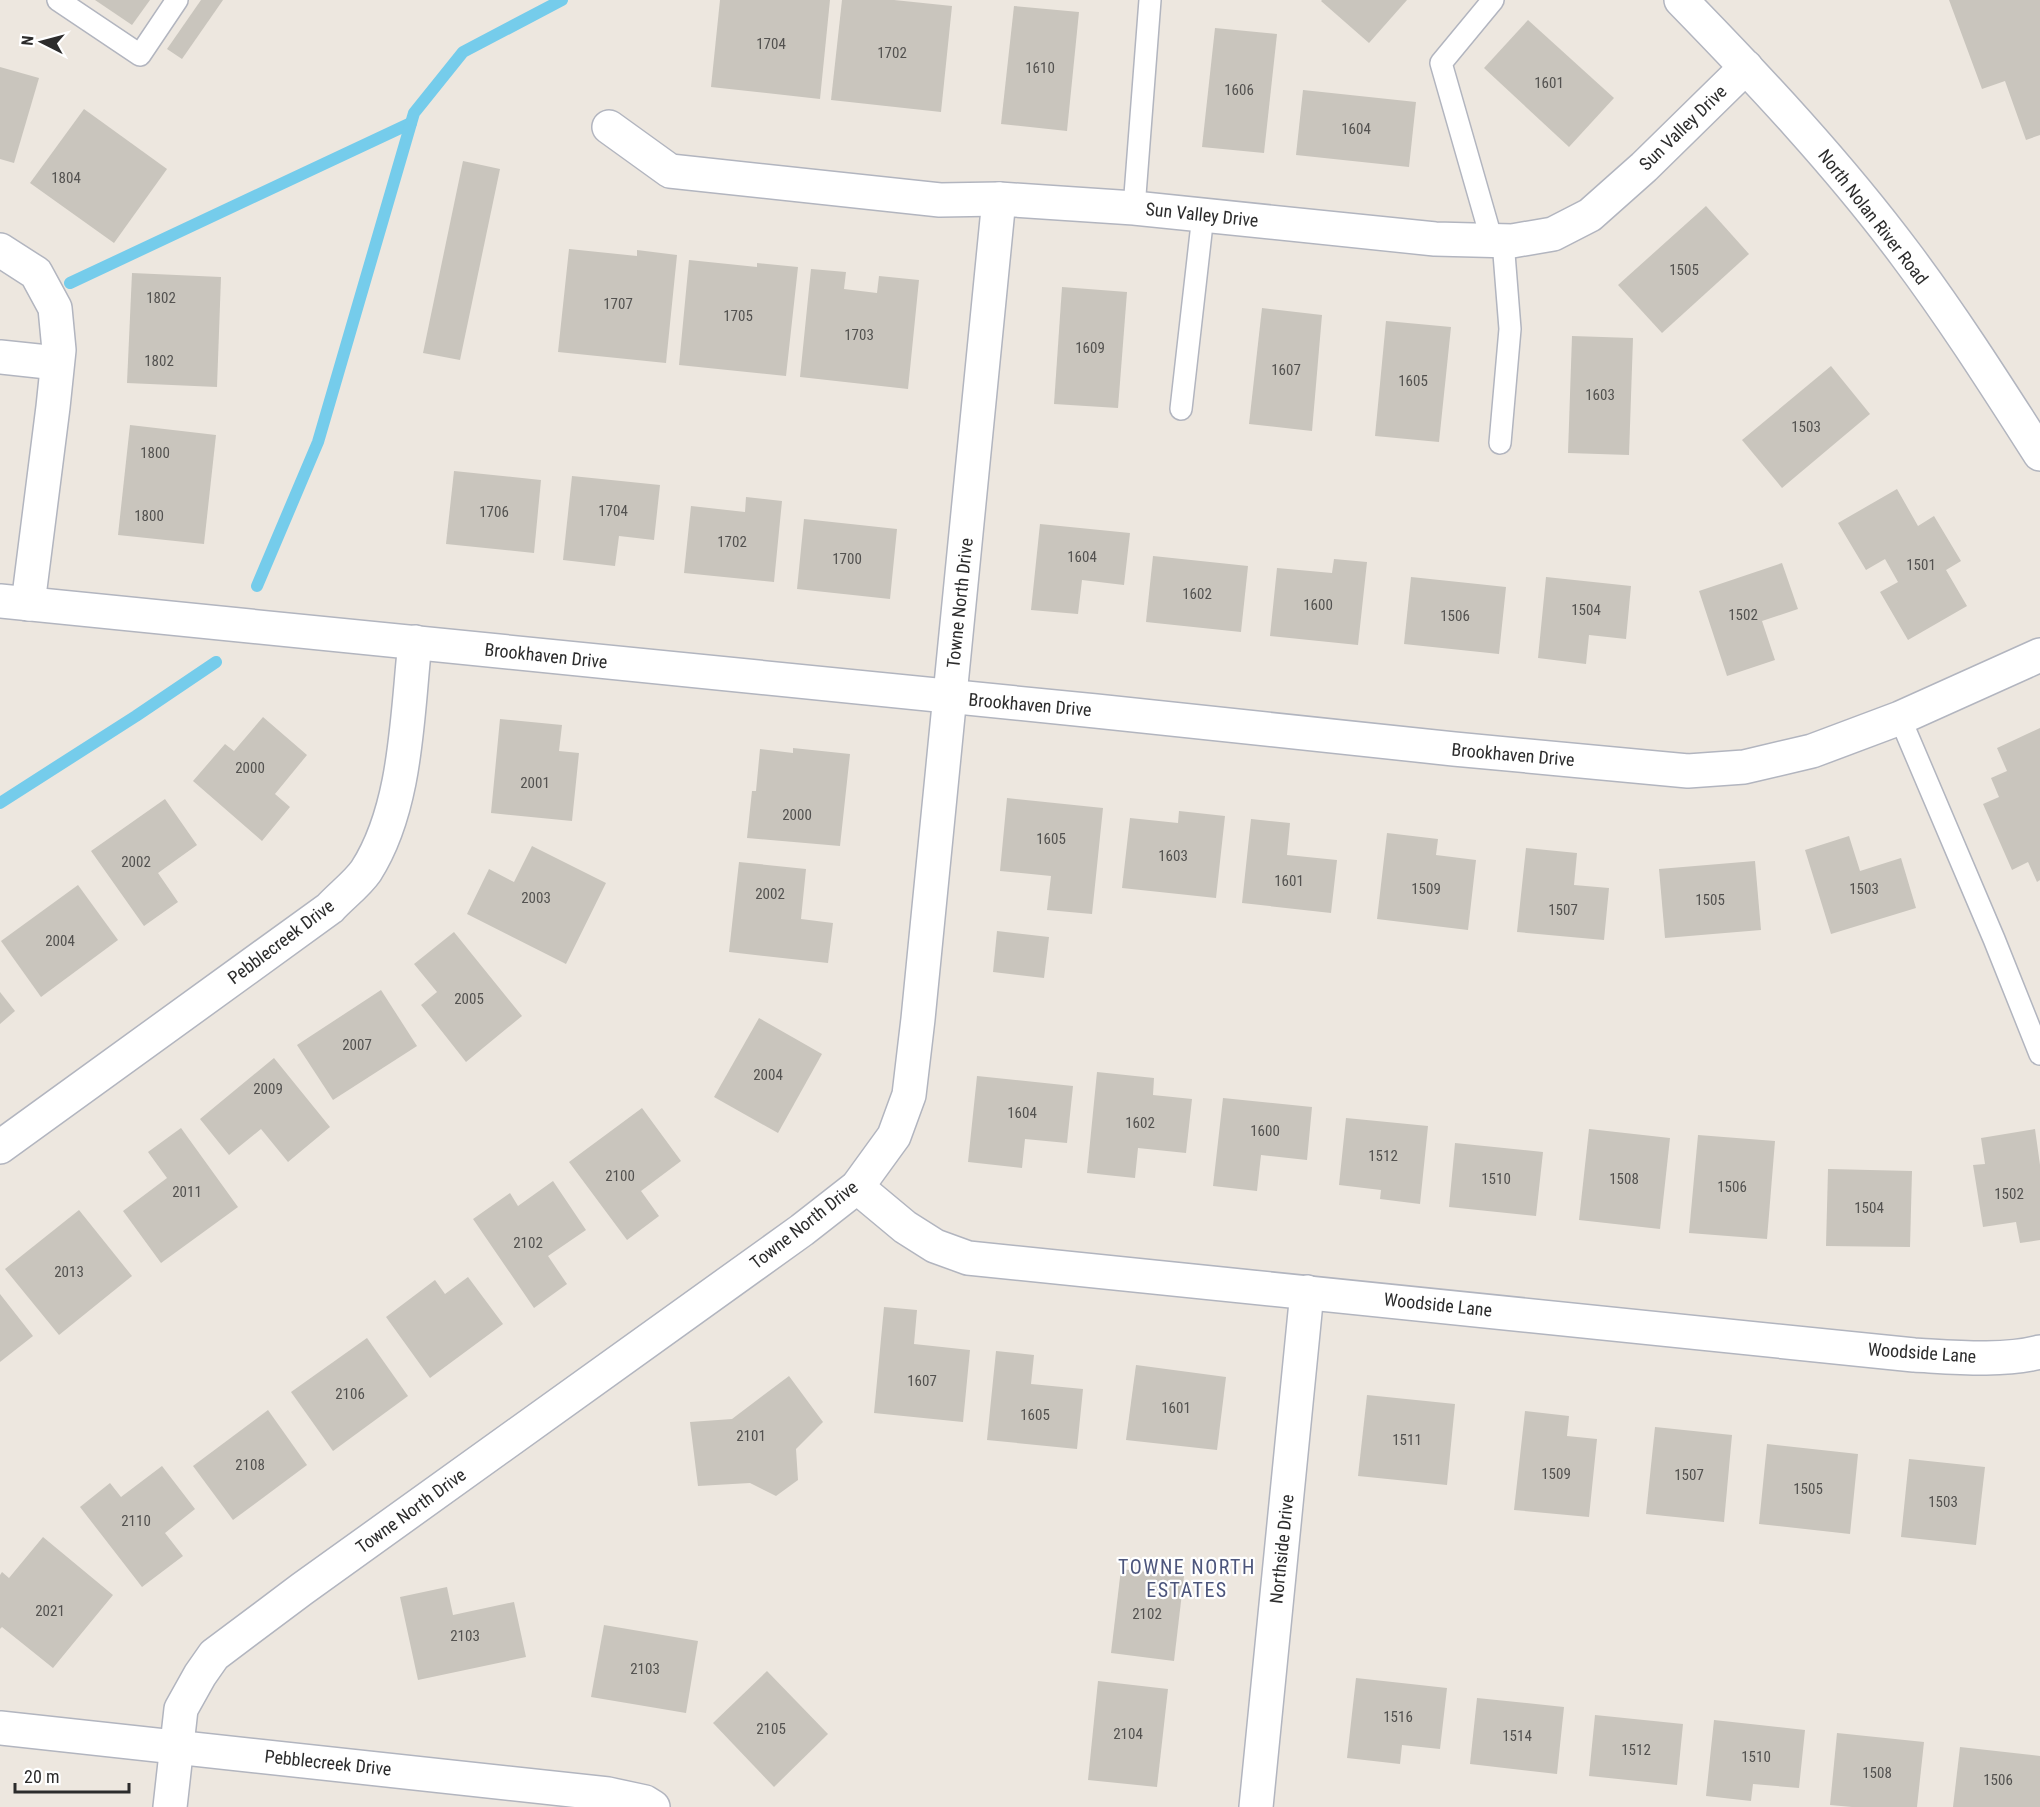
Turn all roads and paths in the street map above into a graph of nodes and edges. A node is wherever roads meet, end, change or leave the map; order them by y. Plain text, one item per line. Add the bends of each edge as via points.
1 (58, 0) edge
2 (177, 0) edge
3 (1150, 0) edge
4 (1493, 0) edge
5 (1681, 0) edge
6 (1746, 67) junction
7 (609, 127) dead end
8 (999, 199) junction
9 (1134, 208) junction
10 (1203, 215) junction
11 (1497, 241) junction
12 (0, 250) edge
13 (0, 357) edge
14 (57, 363) junction
15 (1181, 409) dead end
16 (1500, 443) dead end
17 (2040, 454) edge
18 (14, 602) edge
19 (415, 642) junction
20 (2040, 655) edge
21 (951, 698) junction
22 (1900, 718) junction
23 (2040, 1054) edge
24 (0, 1147) edge
25 (857, 1188) junction
26 (1307, 1292) junction
27 (2040, 1352) edge
28 (0, 1728) edge
29 (176, 1746) junction
30 (170, 1807) edge
31 (653, 1807) edge
32 (1256, 1807) edge

1 - 2 lane via 140,55
3 - 9 lane
4 - 11 lane via 1441,63
5 - 6 street, North Nolan River Road
6 - 11 street, Sun Valley Drive via 1590,215 1553,234
6 - 17 street, North Nolan River Road via 1820,149 1906,256
7 - 8 street, Sun Valley Drive via 670,171 940,200
8 - 9 street, Sun Valley Drive
8 - 21 street, Towne North Drive
9 - 10 street, Sun Valley Drive
10 - 11 street, Sun Valley Drive via 1435,239
10 - 15 lane
11 - 16 lane via 1510,329
12 - 14 street via 36,273 55,308
13 - 14 street
14 - 18 street
18 - 19 street, Brookhaven Drive
19 - 21 street, Brookhaven Drive
19 - 24 street, Pebblecreek Drive via 398,792 382,839 365,872 330,908
20 - 22 street, Brookhaven Drive
21 - 22 street, Brookhaven Drive via 1688,771 1744,767 1812,752
21 - 25 street, Towne North Drive via 909,1095 894,1136
22 - 23 lane
25 - 26 street, Woodside Lane via 905,1227 936,1246 968,1258
25 - 29 street, Towne North Drive via 214,1655 181,1709
26 - 27 street, Woodside Lane via 1914,1355 1976,1357
26 - 32 street, Northside Drive
28 - 29 street, Pebblecreek Drive
29 - 30 street, Towne North Drive
29 - 31 street, Pebblecreek Drive via 608,1794

